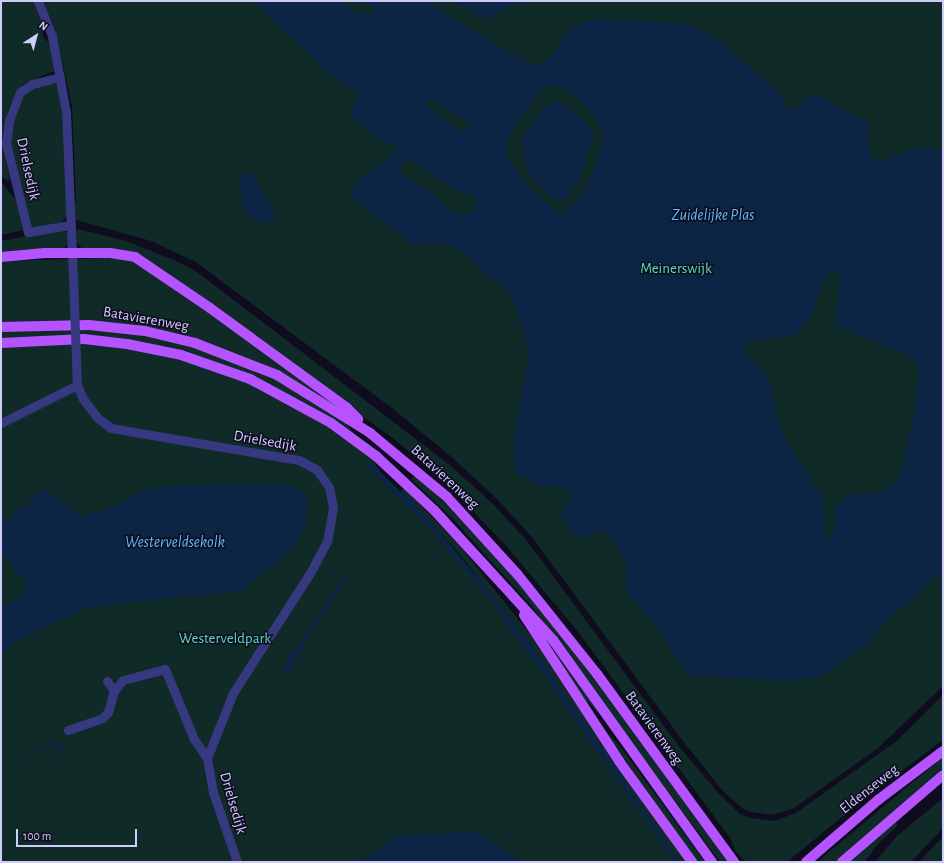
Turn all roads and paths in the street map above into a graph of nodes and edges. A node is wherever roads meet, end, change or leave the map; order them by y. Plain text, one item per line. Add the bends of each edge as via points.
1 (38, 1) edge
2 (60, 77) junction
3 (70, 225) junction
4 (72, 253) junction
5 (1, 257) edge
6 (1, 327) edge
7 (1, 343) edge
8 (77, 385) junction
9 (1, 423) edge
10 (370, 433) junction
11 (514, 598) junction
12 (107, 681) dead end
13 (114, 691) junction
14 (68, 730) dead end
15 (943, 751) edge
16 (208, 758) junction
17 (943, 775) edge
18 (814, 852) junction
19 (237, 862) edge
20 (692, 862) edge
21 (712, 862) edge
22 (734, 862) edge
23 (797, 862) edge
24 (806, 862) edge
25 (842, 862) edge

1 - 2 street, Drielsedijk via 52,36
2 - 3 street, Drielsedijk via 66,112
2 - 3 street, Drielsedijk via 32,84 20,92 9,120 6,143 28,232
3 - 4 street, Drielsedijk
4 - 5 main road
4 - 8 street, Drielsedijk, bridge
4 - 10 main road via 119,254 142,261 347,408
6 - 10 main road, Batavierenweg via 89,325 145,331 195,343 277,375
7 - 11 main road, Batavierenweg via 84,339 156,349 215,366 276,391 331,423 376,456 456,532
8 - 9 street
8 - 16 street, Drielsedijk via 89,409 111,428 300,460 317,470 329,487 333,508 327,541 233,693
10 - 22 main road, Batavierenweg via 447,498 518,574 597,674
11 - 20 main road, Batavierenweg via 619,761
11 - 21 main road, Batavierenweg via 553,640
12 - 13 street
13 - 14 street via 108,712 102,718
13 - 16 street via 123,680 165,669 194,739
15 - 18 main road, Eldenseweg
16 - 19 street, Drielsedijk via 213,792
17 - 25 main road
18 - 23 main road, Eldenseweg
18 - 24 main road, Eldenseweg

